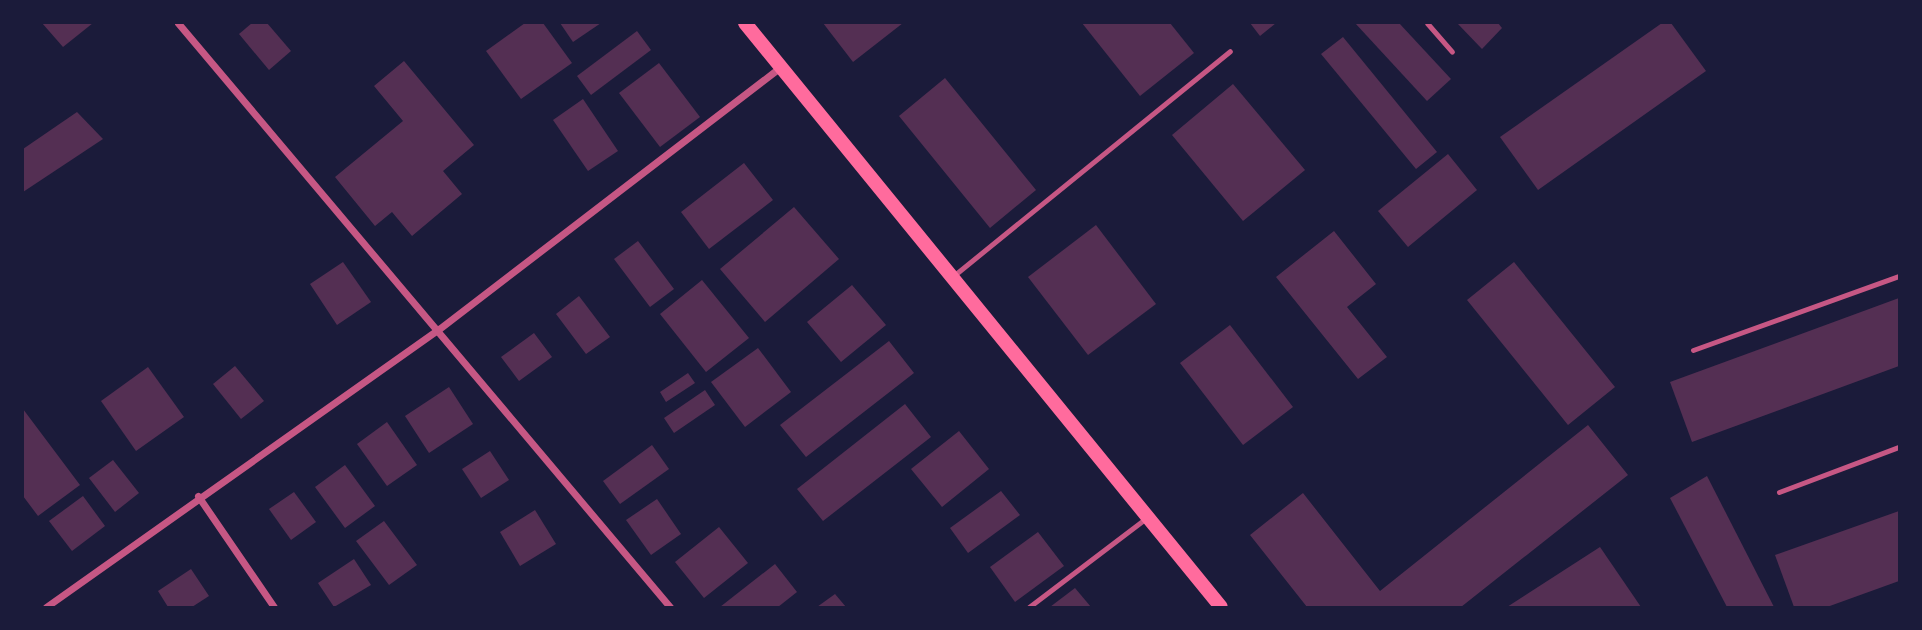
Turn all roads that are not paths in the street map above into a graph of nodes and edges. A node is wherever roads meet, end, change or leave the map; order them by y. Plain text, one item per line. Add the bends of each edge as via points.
1 (178, 23) edge
2 (745, 23) edge
3 (1427, 23) edge
4 (1230, 51) dead end
5 (1452, 52) dead end
6 (781, 66) junction
7 (952, 276) junction
8 (1899, 276) edge
9 (439, 329) junction
10 (1693, 350) dead end
11 (1899, 447) edge
12 (1779, 492) dead end
13 (198, 496) junction
14 (1148, 517) junction
15 (46, 607) edge
16 (274, 607) edge
17 (670, 607) edge
18 (1029, 607) edge
19 (1221, 607) edge

1 - 9 street
2 - 6 main road
3 - 5 lane
4 - 7 lane
6 - 7 main road
6 - 9 street
7 - 14 main road
8 - 10 lane
9 - 13 street
9 - 17 street
11 - 12 lane
13 - 15 street
13 - 16 street
14 - 18 lane
14 - 19 main road

